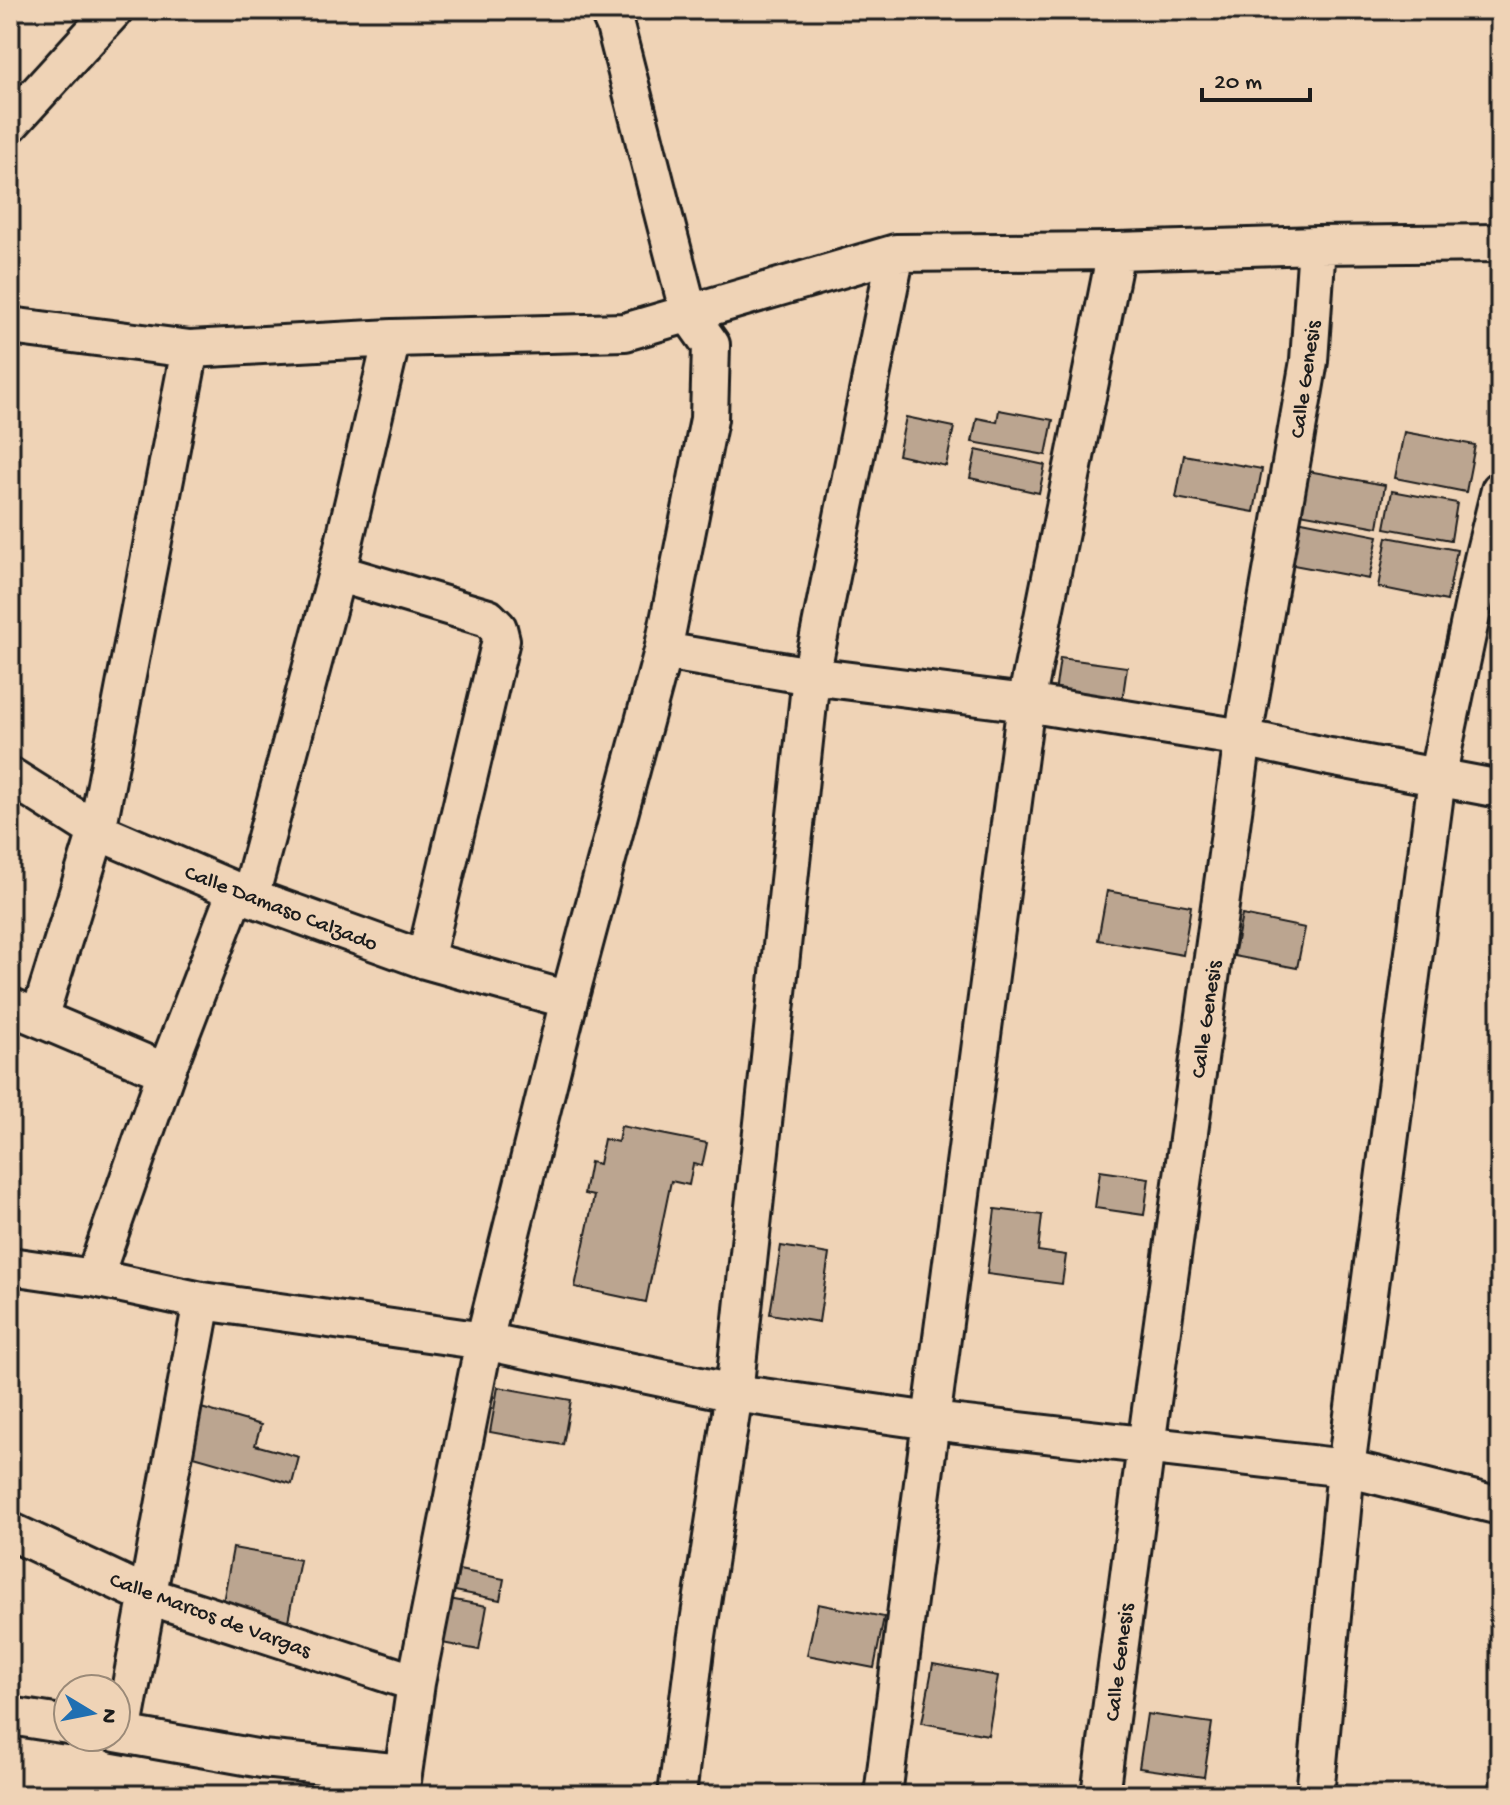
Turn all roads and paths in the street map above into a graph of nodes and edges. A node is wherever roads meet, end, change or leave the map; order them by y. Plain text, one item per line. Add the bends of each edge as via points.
1 (114, 10) edge
2 (608, 10) edge
3 (10, 124) edge
4 (1500, 243) edge
5 (1317, 245) junction
6 (1116, 251) junction
7 (896, 253) junction
8 (689, 314) junction
9 (10, 326) edge
10 (392, 338) junction
11 (190, 349) junction
12 (1500, 490) edge
13 (337, 573) junction
14 (663, 651) junction
15 (811, 676) junction
16 (1026, 703) junction
17 (1243, 738) junction
18 (10, 776) edge
19 (1437, 778) junction
20 (1500, 789) edge
21 (97, 831) junction
22 (243, 894) junction
23 (425, 960) junction
24 (569, 1000) junction
25 (24, 1012) edge
26 (166, 1072) junction
27 (10, 1266) edge
28 (94, 1278) junction
29 (202, 1301) junction
30 (484, 1341) junction
31 (734, 1393) junction
32 (931, 1421) junction
33 (1146, 1446) junction
34 (1346, 1468) junction
35 (1500, 1506) edge
36 (10, 1531) edge
37 (149, 1596) junction
38 (132, 1674) edge
39 (416, 1683) junction
40 (10, 1716) edge
41 (52, 1723) edge
42 (132, 1735) edge
43 (402, 1784) edge
44 (677, 1795) edge
45 (883, 1795) edge
46 (1100, 1795) edge
47 (1315, 1795) edge

1 - 3 street
2 - 8 street
4 - 5 street
5 - 6 street
5 - 17 street, Calle Genesis via 1309,361
6 - 7 street
6 - 16 street
7 - 8 street
7 - 15 street
8 - 10 street via 625,332
8 - 14 street via 711,345 709,419
9 - 11 street
10 - 11 street
10 - 13 street
11 - 21 street
12 - 19 street
13 - 22 street
13 - 23 street via 488,618 501,640
14 - 15 street
14 - 24 street
15 - 16 street
15 - 31 street
16 - 17 street
16 - 32 street
17 - 19 street
17 - 33 street, Calle Genesis
18 - 21 street, Calle Damaso Calzado
19 - 20 street
19 - 34 street
21 - 22 street, Calle Damaso Calzado
21 - 25 street
22 - 23 street, Calle Damaso Calzado
22 - 26 street
23 - 24 street, Calle Damaso Calzado
24 - 30 street
25 - 26 street
26 - 28 street
27 - 28 street
28 - 29 street
29 - 30 street
29 - 37 street
30 - 31 street
30 - 39 street
31 - 32 street
31 - 44 street
32 - 33 street
32 - 45 street
33 - 34 street
33 - 46 street, Calle Genesis
34 - 35 street
34 - 47 street
36 - 37 street, Calle Marcos de Vargas
37 - 38 street
37 - 39 street, Calle Marcos de Vargas
39 - 43 street
40 - 41 street
42 - 43 street

